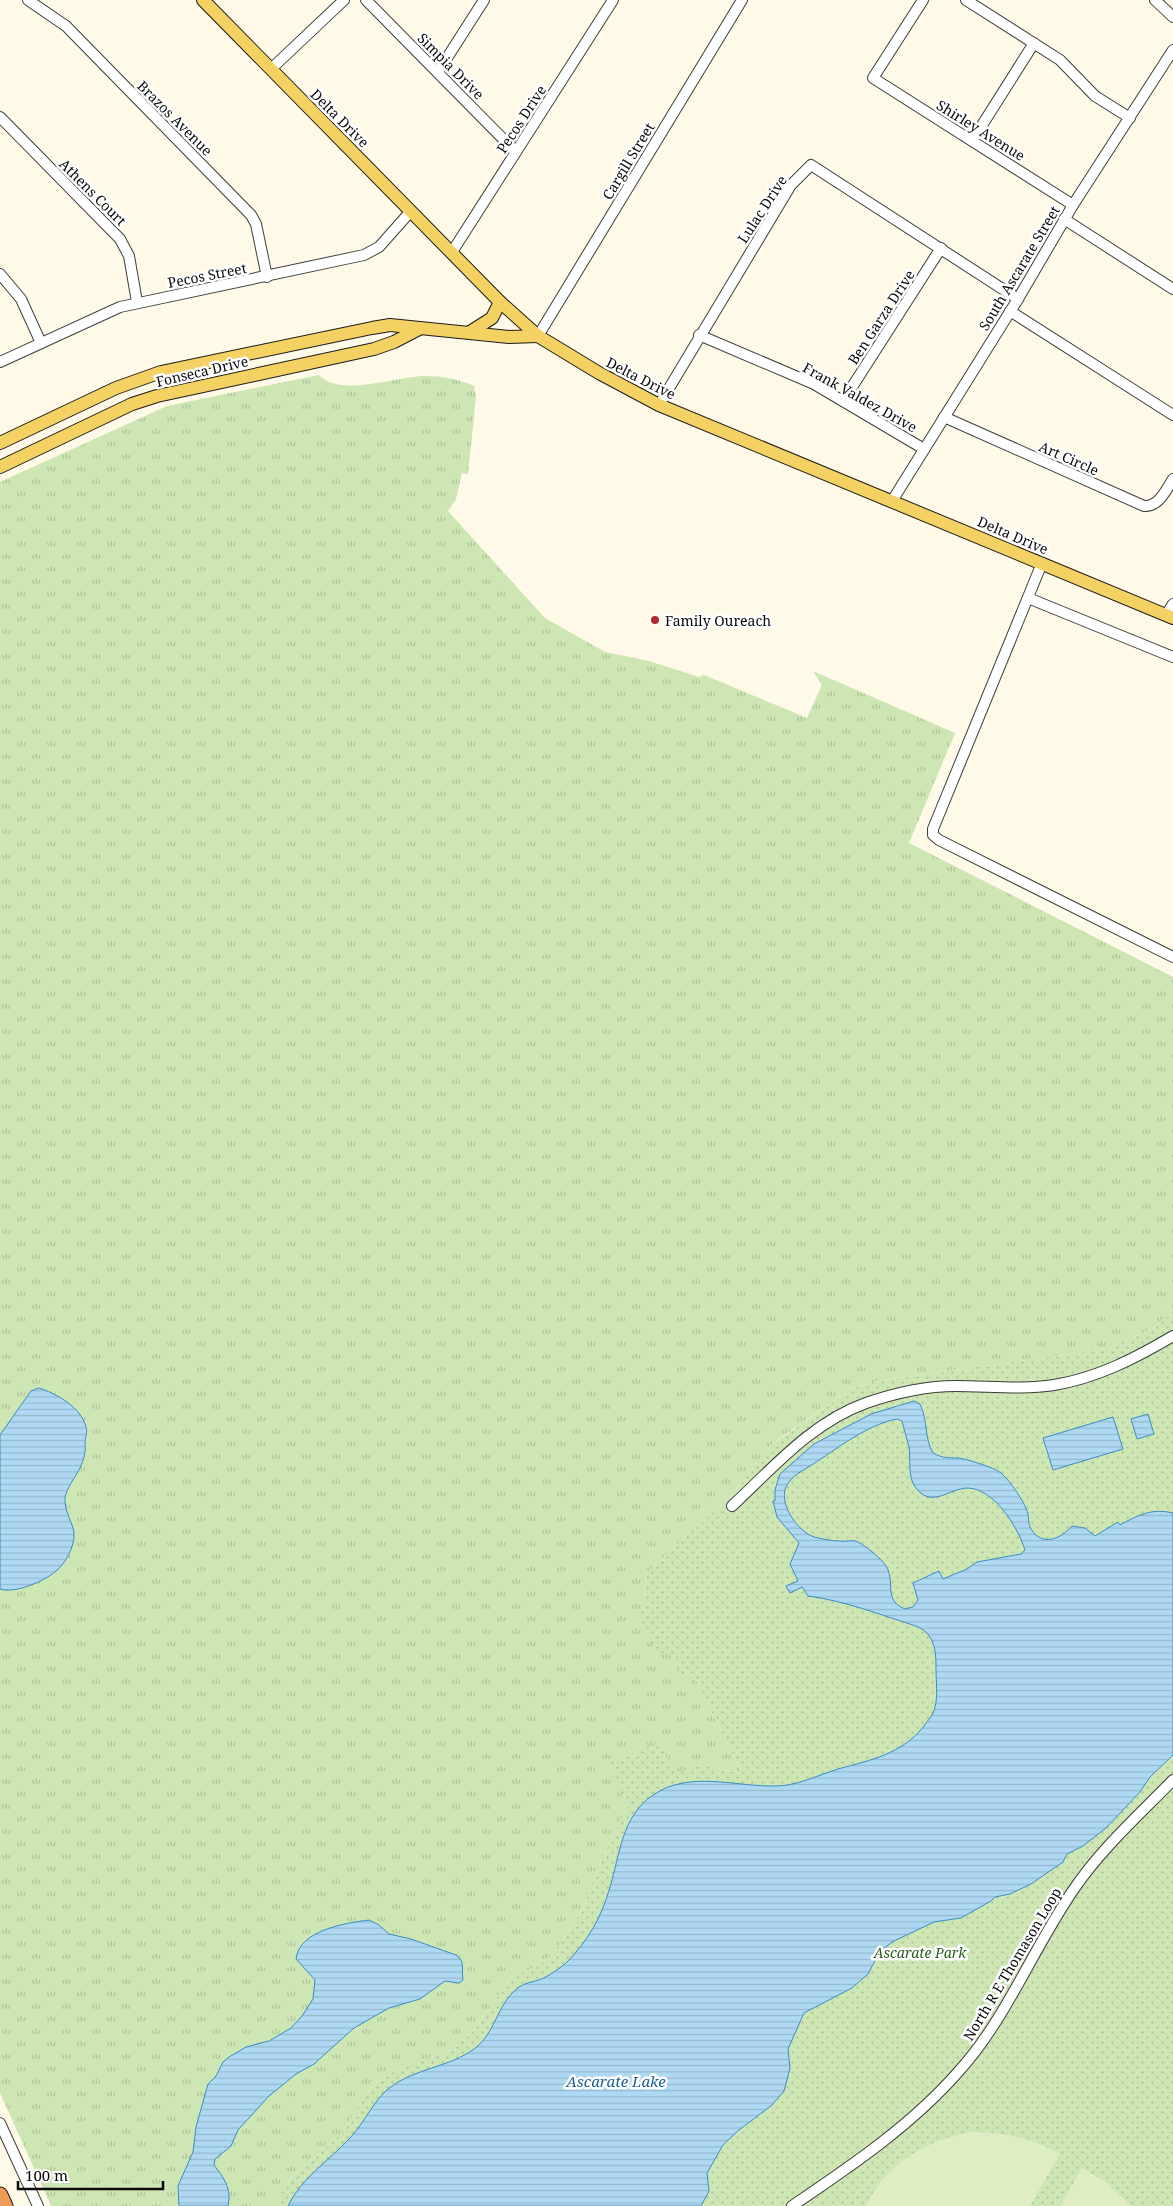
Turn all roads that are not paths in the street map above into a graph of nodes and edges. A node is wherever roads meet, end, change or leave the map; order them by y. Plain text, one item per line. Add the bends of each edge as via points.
1 (28, 0) edge
2 (203, 0) edge
3 (344, 0) edge
4 (366, 0) edge
5 (484, 0) edge
6 (613, 0) edge
7 (742, 0) edge
8 (923, 0) edge
9 (966, 0) edge
10 (1155, 0) edge
11 (1173, 18) edge
12 (1034, 43) junction
13 (1173, 50) edge
14 (272, 69) junction
15 (438, 72) junction
16 (0, 117) edge
17 (1130, 118) junction
18 (972, 141) junction
19 (516, 152) junction
20 (1073, 205) junction
21 (411, 211) junction
22 (1064, 219) junction
23 (942, 248) junction
24 (452, 252) junction
25 (0, 274) edge
26 (266, 277) junction
27 (1173, 289) edge
28 (1018, 299) junction
29 (137, 302) junction
30 (500, 302) junction
31 (1010, 311) junction
32 (419, 329) junction
33 (470, 332) junction
34 (699, 335) junction
35 (538, 336) junction
36 (41, 343) junction
37 (0, 362) edge
38 (843, 400) junction
39 (659, 405) junction
40 (1173, 414) edge
41 (944, 417) junction
42 (0, 444) edge
43 (924, 449) junction
44 (0, 467) edge
45 (1173, 479) edge
46 (892, 501) junction
47 (1042, 563) junction
48 (1028, 598) junction
49 (1171, 612) edge
50 (1173, 657) edge
51 (1173, 957) edge
52 (1173, 1336) edge
53 (732, 1506) dead end
54 (1173, 1780) edge
55 (0, 2122) edge
56 (0, 2195) edge
57 (5, 2206) edge
58 (38, 2206) edge
59 (792, 2206) edge

1 - 26 street, Brazos Avenue via 66,26 251,215 256,224
2 - 14 main road, Delta Drive
3 - 14 street
4 - 15 street, Simpia Drive
5 - 15 street
6 - 19 street, Pecos Drive
7 - 35 street, Cargill Street
8 - 18 street, Shirley Avenue via 873,78
9 - 12 street
10 - 11 street
12 - 17 street via 1070,68 1095,96
12 - 18 street
13 - 17 street, South Ascarate Street
14 - 21 main road, Delta Drive
15 - 19 street, Simpia Drive
16 - 29 street, Athens Court via 120,239 129,256
17 - 20 street, South Ascarate Street
18 - 20 street, Shirley Avenue
19 - 24 street, Pecos Drive
20 - 22 street, South Ascarate Street
21 - 24 main road, Delta Drive
21 - 26 street, Pecos Street via 372,252
22 - 27 street
22 - 28 street, South Ascarate Street
23 - 28 street, Lulac Drive
23 - 34 street, Lulac Drive via 811,165 791,185
23 - 38 street, Ben Garza Drive
24 - 30 main road, Delta Drive
25 - 36 street via 21,299
26 - 29 street, Pecos Street
28 - 31 street, South Ascarate Street
29 - 36 street, Pecos Street via 94,317
30 - 33 main road via 492,318
30 - 35 main road, Delta Drive
31 - 40 street
31 - 41 street, South Ascarate Street
32 - 33 main road, Fonseca Drive
32 - 42 main road, Fonseca Drive via 390,325 161,372 116,388
32 - 44 main road, Fonseca Drive via 374,349 149,398
33 - 35 main road, Fonseca Drive via 528,338
34 - 38 street, Frank Valdez Drive via 814,384
34 - 39 street, Lulac Drive
35 - 39 main road, Delta Drive
36 - 37 street, Pecos Street
38 - 43 street, Frank Valdez Drive
39 - 46 main road, Delta Drive
41 - 43 street, South Ascarate Street
41 - 45 street, Art Circle via 1144,506 1158,502
43 - 46 street, South Ascarate Street
46 - 47 main road, Delta Drive
47 - 48 street
47 - 49 main road, Delta Drive
48 - 50 street
48 - 51 street via 933,835
52 - 53 street via 1136,1358 1076,1380 1030,1387 926,1388 865,1403 800,1441
54 - 59 street, North R E Thomason Loop via 1082,1878 1009,2000 960,2071 924,2107 876,2147
55 - 58 street
56 - 57 highway

